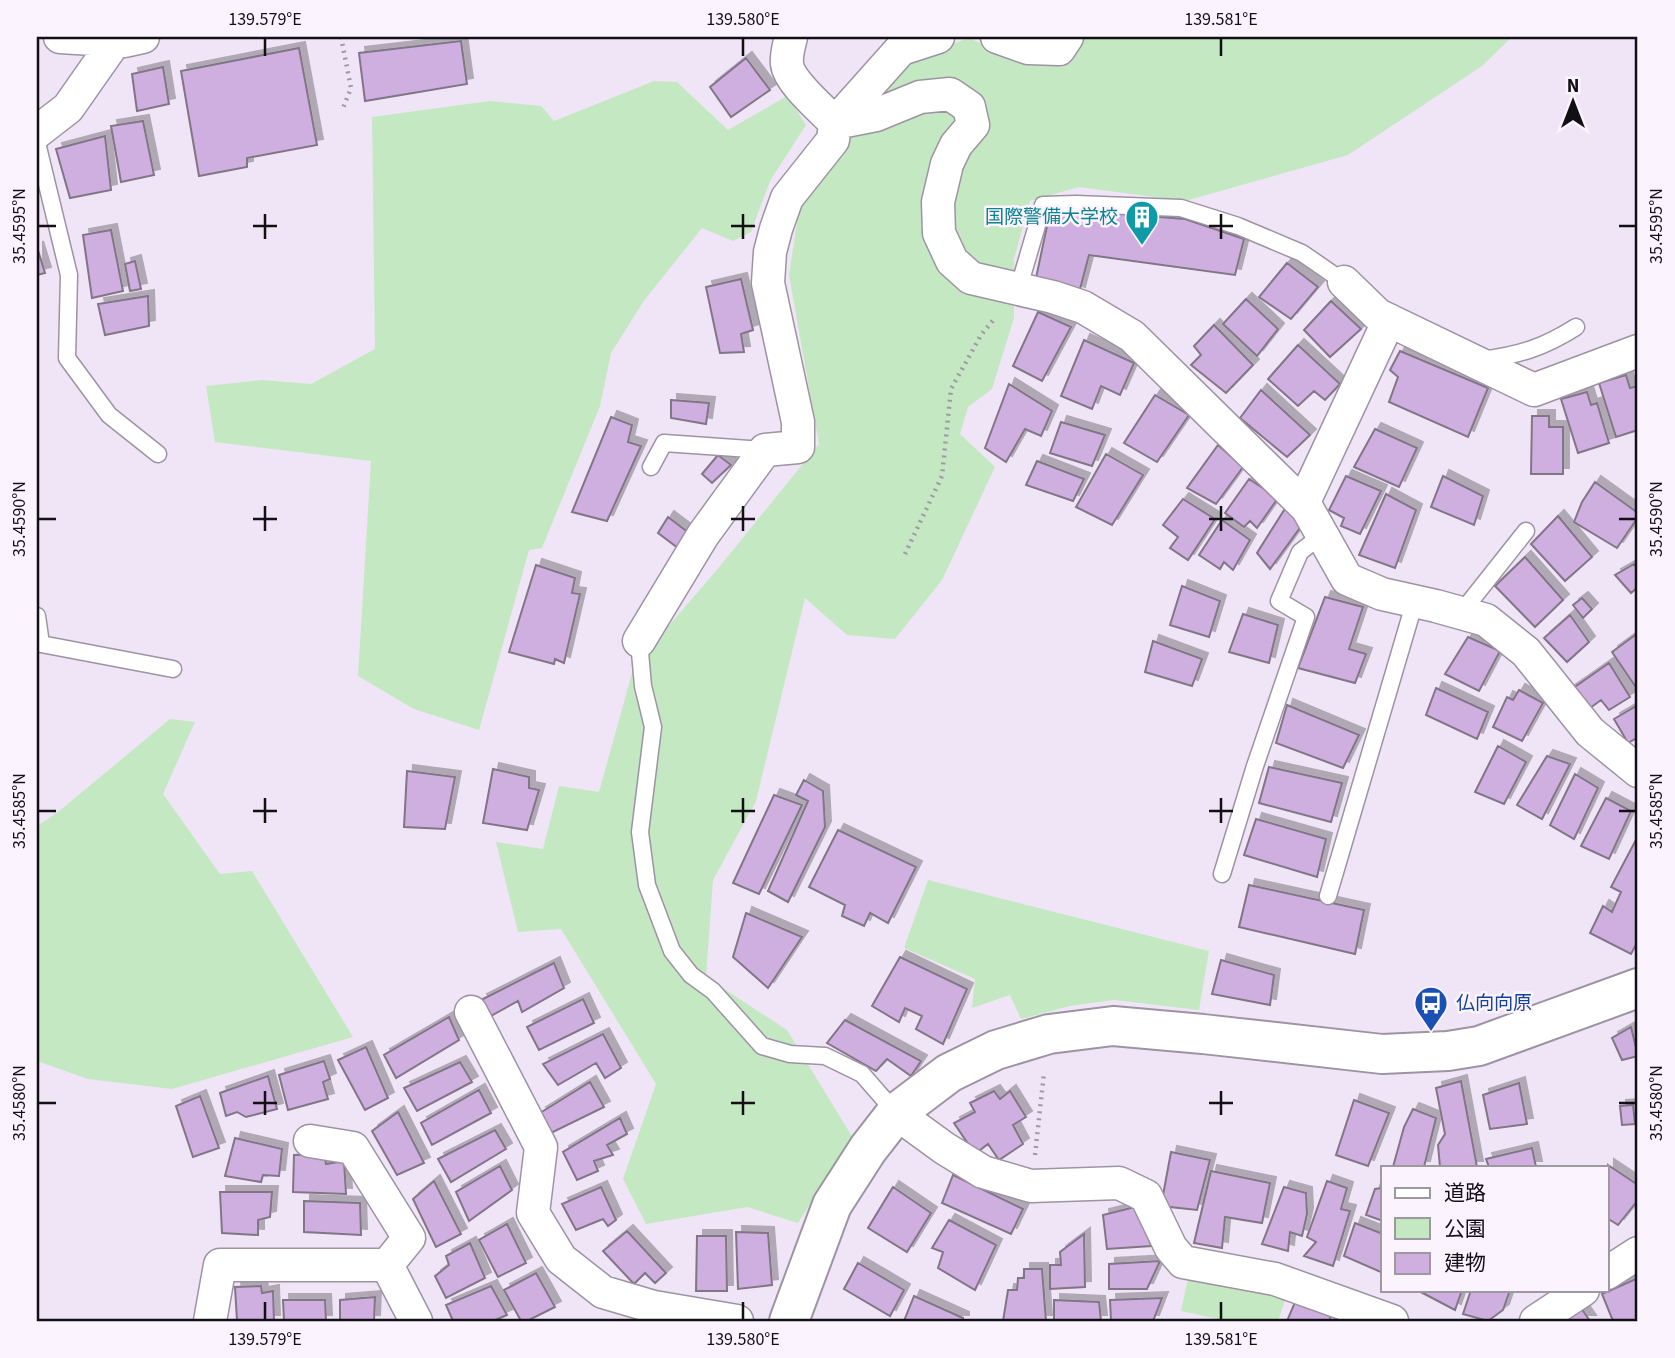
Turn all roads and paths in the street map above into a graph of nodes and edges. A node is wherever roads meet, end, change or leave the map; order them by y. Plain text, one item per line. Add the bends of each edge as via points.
1 (60, 37) edge
2 (341, 37) edge
3 (791, 37) edge
4 (938, 37) edge
5 (997, 37) edge
6 (1067, 37) edge
7 (129, 39) edge
8 (1029, 42) edge
9 (342, 108) dead end
10 (835, 123) junction
11 (37, 132) edge
12 (37, 143) edge
13 (1343, 282) joint
14 (1018, 290) junction
15 (1389, 320) junction
16 (1576, 327) dead end
17 (1638, 351) edge
18 (1476, 361) junction
19 (765, 450) junction
20 (158, 454) dead end
21 (651, 467) dead end
22 (1303, 504) junction
23 (1526, 531) dead end
24 (1322, 536) junction
25 (905, 554) dead end
26 (1415, 601) junction
27 (1461, 613) junction
28 (37, 616) edge
29 (639, 641) joint
30 (173, 669) dead end
31 (1638, 771) edge
32 (1222, 874) dead end
33 (1328, 896) dead end
34 (1638, 988) edge
35 (471, 1012) dead end
36 (1049, 1034) junction
37 (896, 1113) junction
38 (310, 1141) dead end
39 (1031, 1186) junction
40 (1638, 1253) edge
41 (387, 1265) junction
42 (1608, 1272) edge
43 (1580, 1292) edge
44 (210, 1321) edge
45 (416, 1321) edge
46 (737, 1321) edge
47 (789, 1321) edge
48 (1392, 1321) edge
49 (1536, 1321) edge

1 - 7 street
2 - 9 path via 351,88
3 - 10 street via 787,66 793,78
4 - 10 street via 901,49
5 - 8 street
6 - 8 street via 1059,49
7 - 11 street via 68,108
10 - 14 street via 876,115 920,97 950,94 969,107 973,125 951,154 938,202 939,233 951,261 971,278
10 - 19 street via 833,140 787,198 770,251 768,283 798,422 798,447
12 - 20 lane via 69,275 67,358 109,415
13 - 14 lane via 1302,253 1181,208 1076,204 1043,205
13 - 15 street
14 - 22 street via 1083,307 1132,336
14 - 25 path via 981,335 951,389 942,477
15 - 18 street
15 - 22 street
16 - 18 lane via 1517,356
17 - 18 street via 1534,390
19 - 21 lane via 664,443
19 - 29 street via 703,535
22 - 24 street
23 - 27 lane
24 - 26 street via 1347,579
24 - 32 lane via 1300,552 1279,601 1306,617
26 - 27 street
26 - 33 lane
27 - 31 street via 1486,620 1526,652 1590,732
28 - 30 lane via 41,643
29 - 37 lane via 653,726 640,832 647,885 672,951 762,1046 790,1054 825,1056 862,1074
34 - 36 street via 1479,1046 1448,1051 1382,1054 1113,1026
35 - 46 street via 541,1147 533,1213 561,1259 603,1292 654,1307
36 - 37 street via 996,1050 949,1073
36 - 39 path
37 - 39 street via 983,1172
37 - 47 street via 832,1205
38 - 41 street via 353,1148 360,1159 409,1238
39 - 48 street via 1119,1183 1146,1196 1171,1248 1183,1262 1275,1279
40 - 42 street
41 - 44 street via 220,1265
41 - 45 street
43 - 49 street

